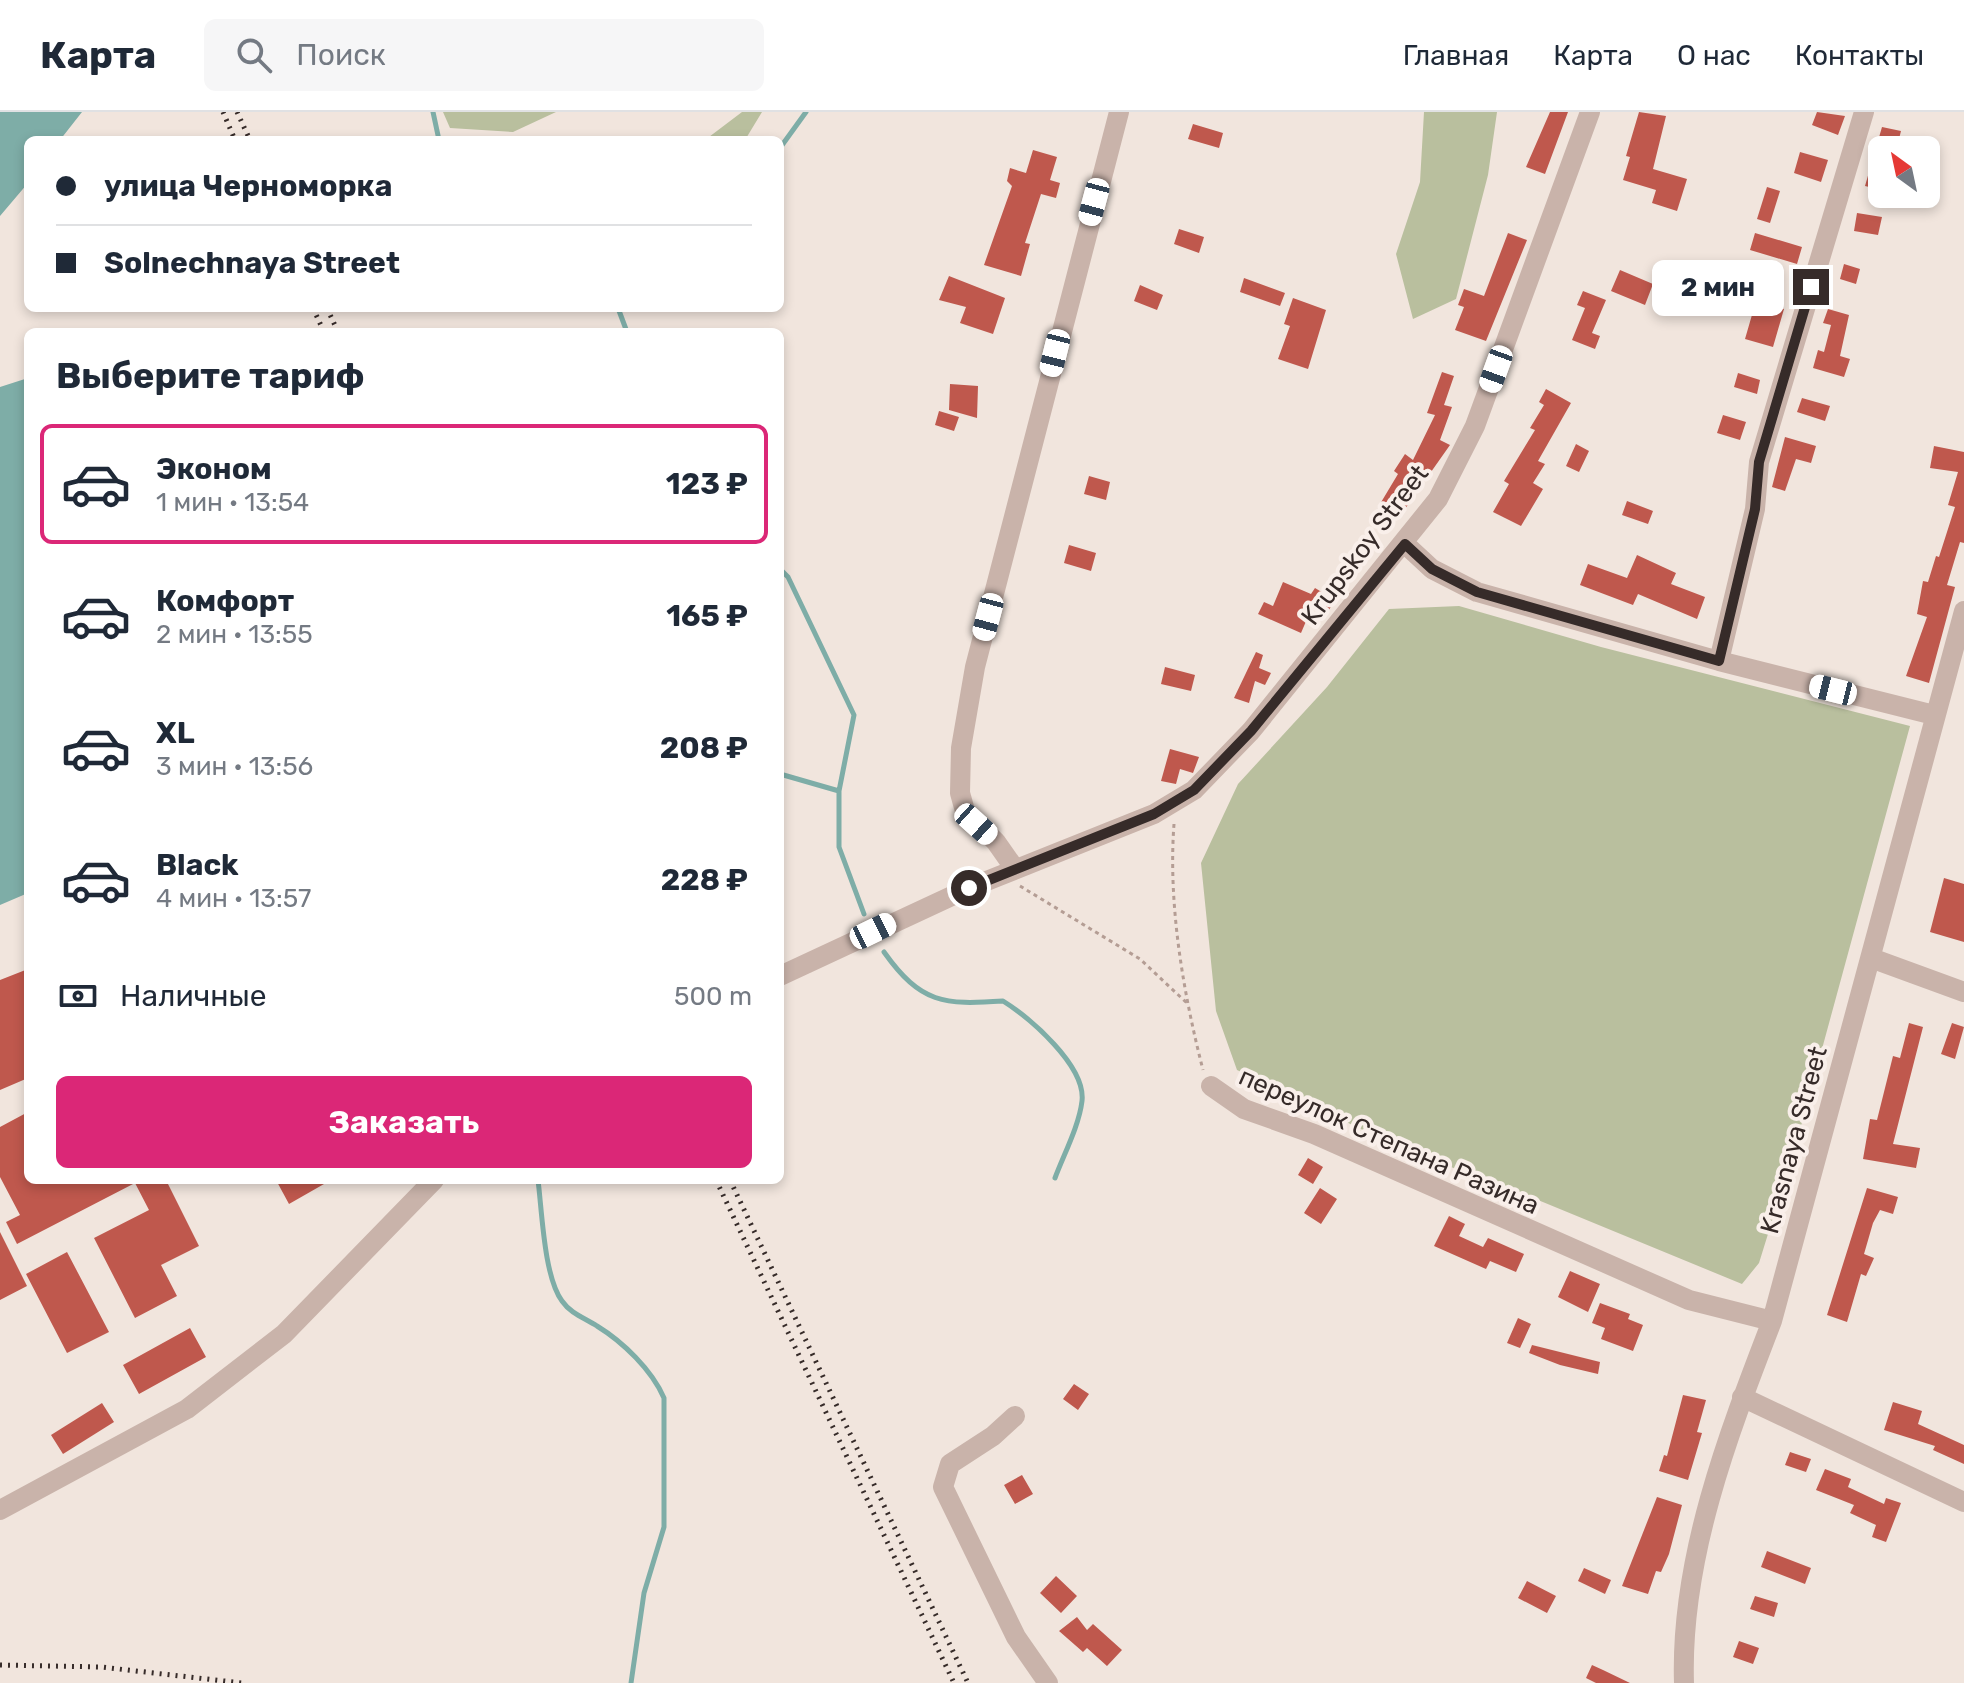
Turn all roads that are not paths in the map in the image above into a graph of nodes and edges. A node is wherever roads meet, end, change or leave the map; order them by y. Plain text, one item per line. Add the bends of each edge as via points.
1 (1119, 112) edge
2 (1590, 112) edge
3 (1864, 112) edge
4 (1405, 544) junction
5 (1964, 611) edge
6 (1719, 661) junction
7 (1934, 715) junction
8 (1010, 871) junction
9 (1871, 958) junction
10 (784, 974) edge
11 (1964, 992) edge
12 (1211, 1086) road end
13 (430, 1184) edge
14 (1772, 1321) junction
15 (1742, 1397) junction
16 (1015, 1416) dead end
17 (1964, 1502) edge
18 (0, 1510) edge
19 (1048, 1683) edge
20 (1684, 1683) edge

1 - 8 street via 975,667 961,748 958,773 965,811 996,842
2 - 4 street, Krupskoy Street via 1475,426 1438,499
3 - 6 street via 1759,462 1755,509
4 - 6 street via 1432,569 1477,592
4 - 8 street, Krupskoy Street via 1251,731 1175,804
5 - 7 street, Krasnaya Street
6 - 7 street
7 - 9 street, Krasnaya Street
8 - 10 street, Krupskoy Street
9 - 11 street
9 - 14 street, Krasnaya Street
12 - 14 street, переулок Степана Разина via 1244,1109 1314,1134 1689,1300
13 - 18 street via 284,1334 198,1400 142,1436
14 - 15 street, Krasnaya Street
15 - 17 street
15 - 20 street, Krasnaya Street via 1699,1539 1685,1623
16 - 19 street via 950,1464 943,1487 1016,1637

